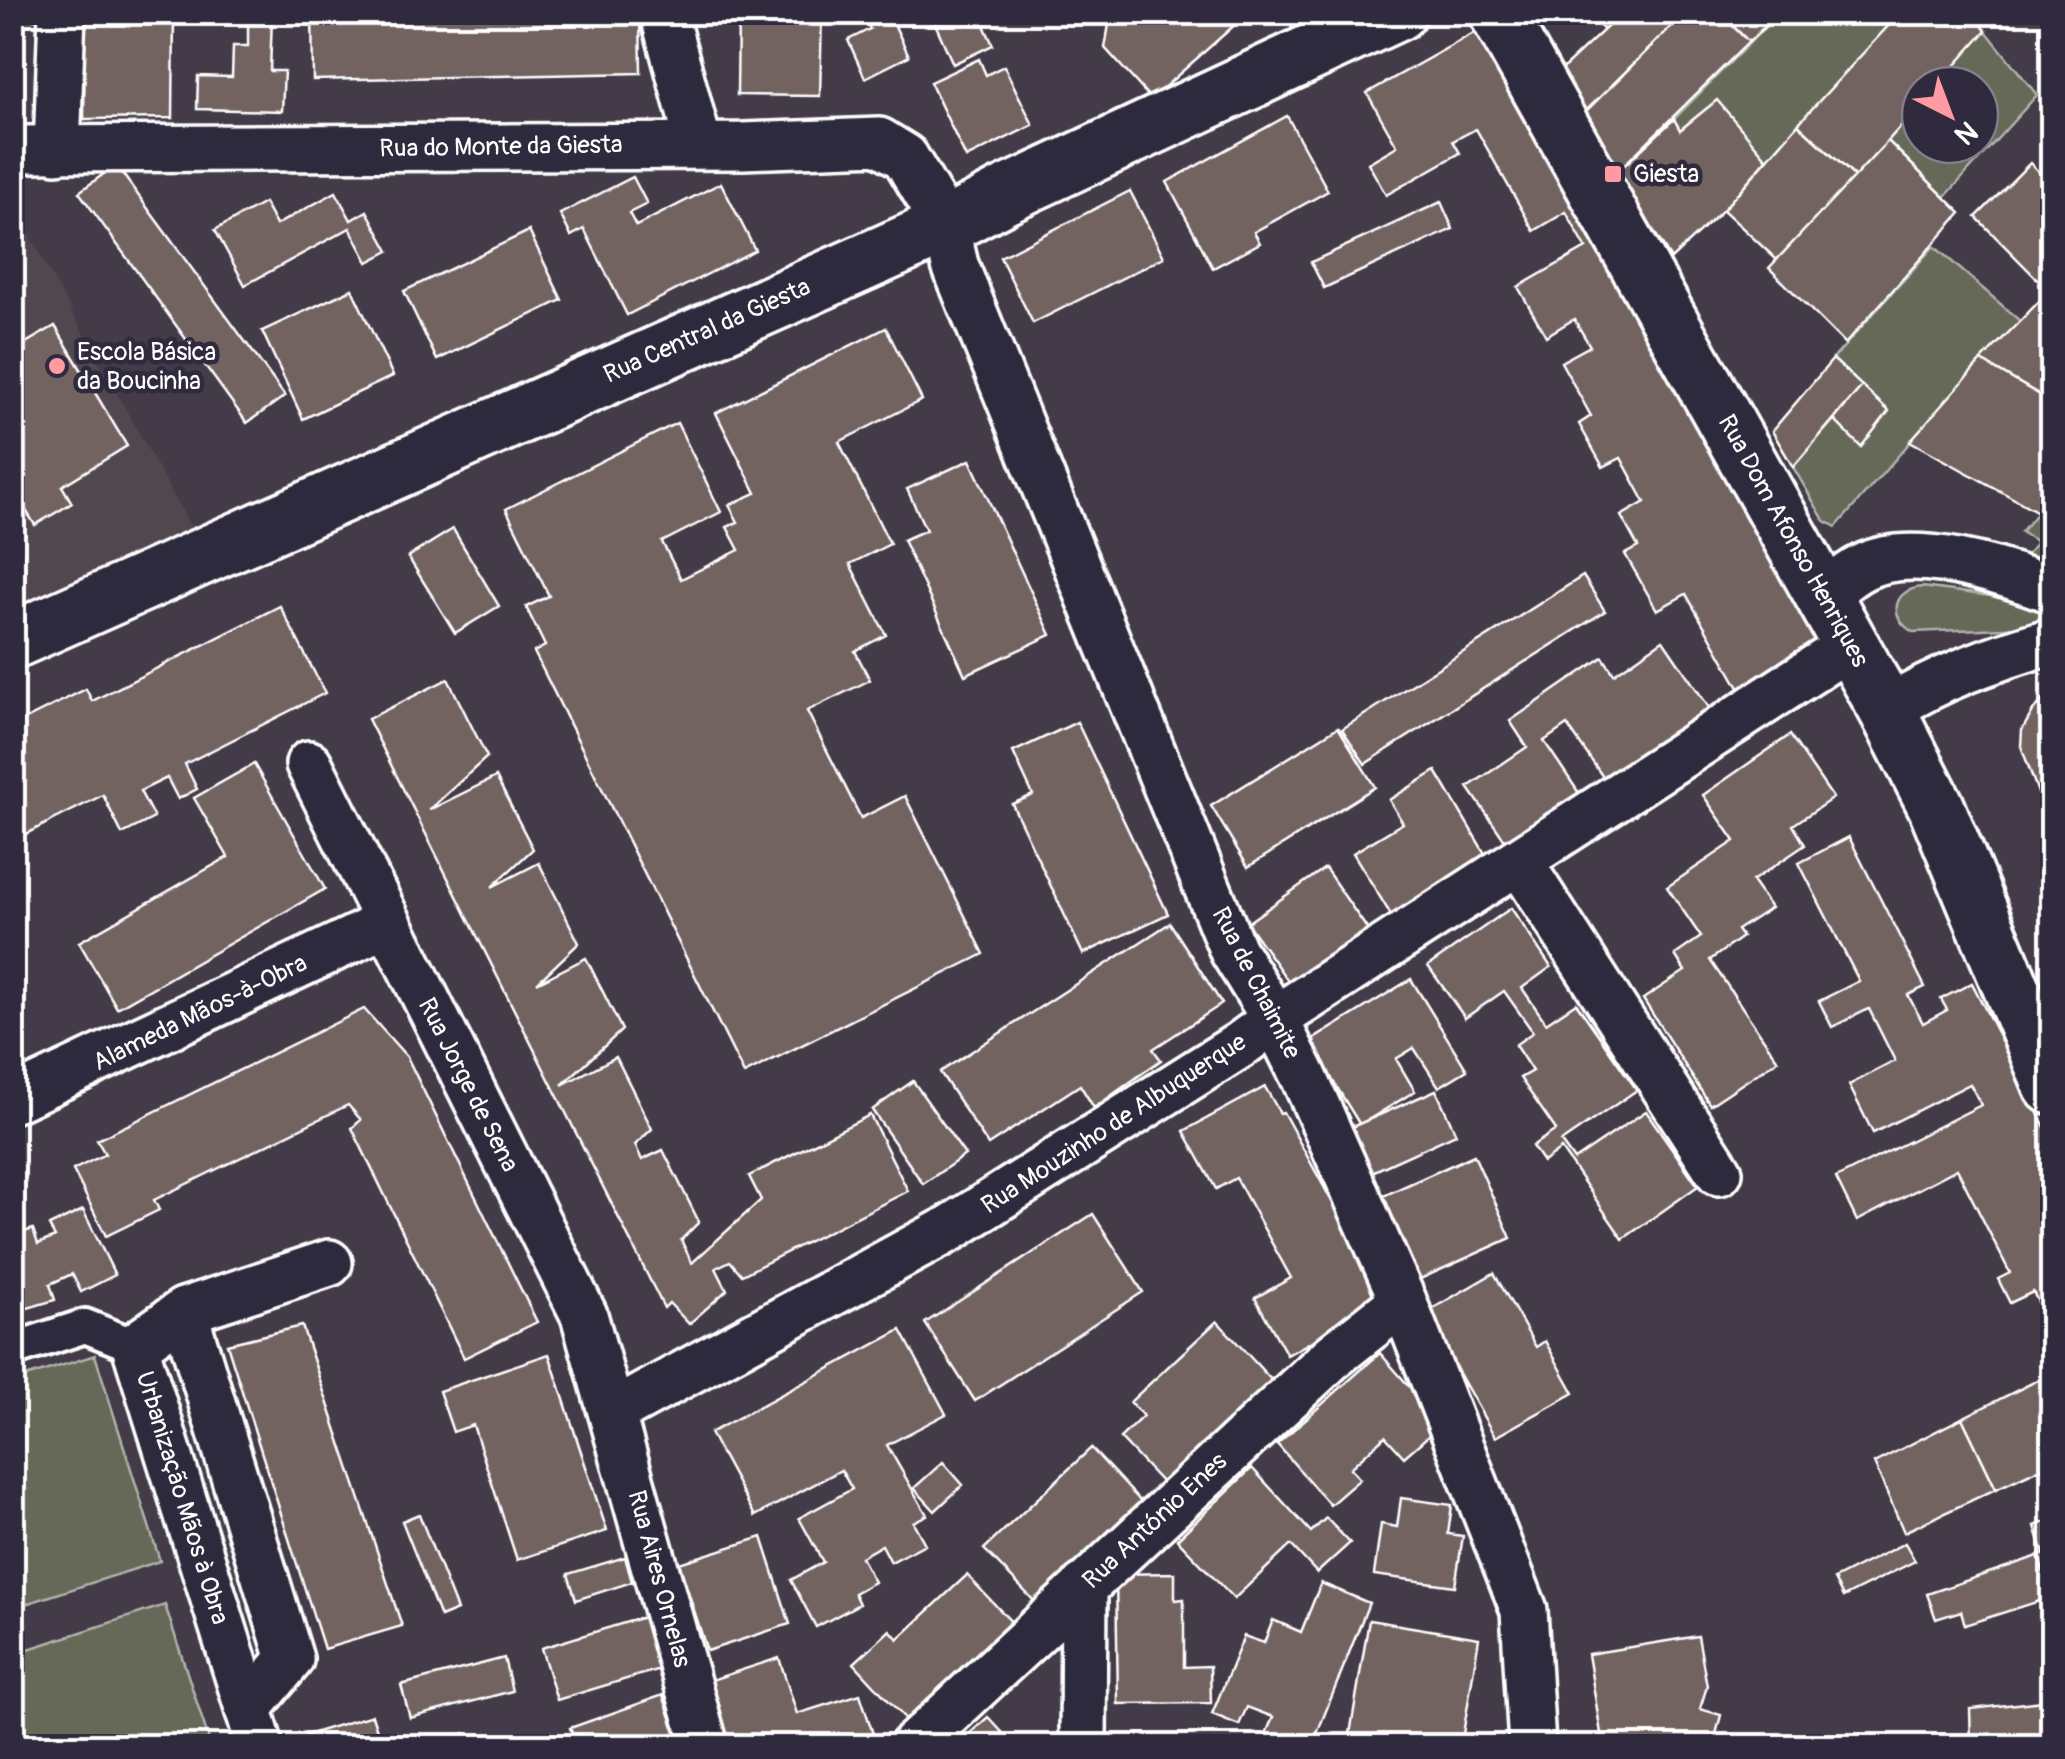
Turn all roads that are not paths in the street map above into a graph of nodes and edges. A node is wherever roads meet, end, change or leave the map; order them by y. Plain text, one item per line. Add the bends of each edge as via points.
1 (62, 12) edge
2 (663, 12) edge
3 (1398, 12) edge
4 (1498, 12) edge
5 (699, 145) junction
6 (12, 150) edge
7 (57, 150) junction
8 (946, 226) junction
9 (2052, 590) edge
10 (1825, 594) junction
11 (12, 641) edge
12 (2052, 641) edge
13 (1851, 645) junction
14 (1887, 710) junction
15 (309, 764) dead end
16 (1519, 862) junction
17 (386, 923) junction
18 (1275, 1019) junction
19 (2052, 1086) edge
20 (12, 1100) edge
21 (1719, 1172) dead end
22 (329, 1264) dead end
23 (1402, 1301) junction
24 (184, 1311) junction
25 (135, 1346) junction
26 (12, 1350) edge
27 (614, 1412) junction
28 (1084, 1586) junction
29 (254, 1728) edge
30 (705, 1746) edge
31 (914, 1746) edge
32 (1083, 1746) edge
33 (1532, 1746) edge

1 - 7 street
2 - 5 street
3 - 8 street, Rua Central da Giesta
4 - 10 street, Rua Dom Afonso Henriques
5 - 7 street, Rua do Monte da Giesta
5 - 8 street, Rua do Monte da Giesta via 879,141 905,157
6 - 7 street, Rua do Monte da Giesta
8 - 11 street, Rua Central da Giesta
8 - 18 street, Rua de Chaimite via 955,265 1233,951
9 - 10 street via 1915,558 1865,566
10 - 13 street, Rua Dom Afonso Henriques
12 - 14 street via 1971,666
13 - 14 street, Rua Dom Afonso Henriques
13 - 16 street, Rua Mouzinho de Albuquerque
14 - 19 street, Rua Dom Afonso Henriques via 1936,806
15 - 17 street, Rua Jorge de Sena
16 - 18 street, Rua Mouzinho de Albuquerque
16 - 21 street
17 - 20 street, Alameda Mãos-à-Obra
17 - 27 street, Rua Jorge de Sena via 584,1315
18 - 23 street, Rua de Chaimite
18 - 27 street, Rua Mouzinho de Albuquerque via 951,1228
22 - 24 street, Urbanização Mãos à Obra
23 - 28 street, Rua António Enes
23 - 33 street, Rua de Chaimite via 1524,1610
24 - 25 street, Urbanização Mãos à Obra
24 - 29 street, Urbanização Mãos à Obra via 290,1658
25 - 26 street via 85,1326
25 - 29 street, Urbanização Mãos à Obra
27 - 30 street, Rua Aires Ornelas
28 - 31 street, Rua António Enes
28 - 32 street

